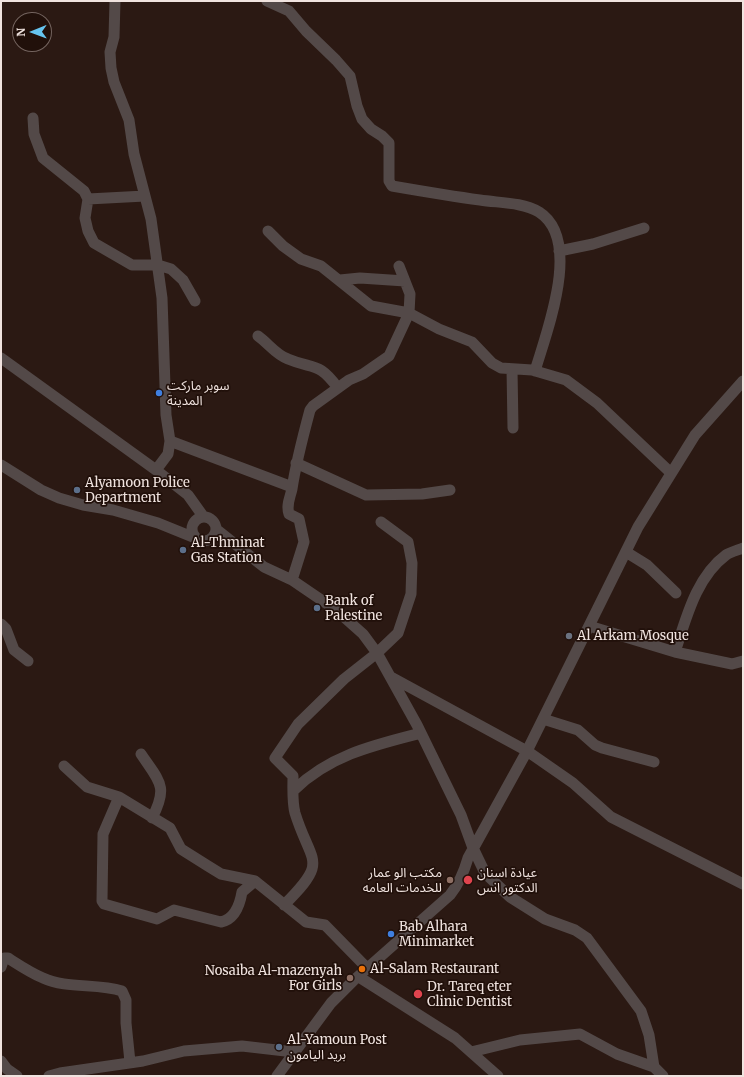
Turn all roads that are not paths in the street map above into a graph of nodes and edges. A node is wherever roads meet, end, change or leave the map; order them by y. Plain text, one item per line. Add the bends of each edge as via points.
1 (115, 1) edge
2 (267, 1) edge
3 (33, 118) dead end
4 (145, 196) junction
5 (88, 199) junction
6 (644, 228) dead end
7 (268, 231) dead end
8 (559, 251) junction
9 (158, 265) junction
10 (399, 266) dead end
11 (340, 280) junction
12 (405, 281) junction
13 (196, 301) dead end
14 (409, 314) junction
15 (258, 336) dead end
16 (1, 358) edge
17 (512, 370) junction
18 (535, 371) junction
19 (743, 380) edge
20 (338, 388) junction
21 (513, 428) dead end
22 (170, 441) junction
23 (296, 463) junction
24 (1, 465) edge
25 (156, 470) junction
26 (671, 473) junction
27 (292, 487) junction
28 (450, 490) dead end
29 (203, 516) junction
30 (381, 522) dead end
31 (216, 529) junction
32 (195, 538) junction
33 (743, 548) edge
34 (626, 552) junction
35 (292, 580) junction
36 (676, 593) dead end
37 (1, 624) edge
38 (589, 626) junction
39 (675, 652) junction
40 (377, 653) junction
41 (28, 661) dead end
42 (743, 661) edge
43 (390, 677) junction
44 (543, 720) junction
45 (421, 733) junction
46 (527, 751) junction
47 (141, 754) dead end
48 (654, 762) dead end
49 (64, 766) dead end
50 (294, 790) junction
51 (119, 797) junction
52 (152, 818) junction
53 (473, 848) junction
54 (255, 881) junction
55 (743, 884) edge
56 (284, 905) junction
57 (2, 960) edge
58 (367, 968) junction
59 (359, 977) junction
60 (294, 1052) junction
61 (471, 1052) junction
62 (1, 1061) edge
63 (130, 1062) junction
64 (654, 1067) junction
65 (17, 1076) edge
66 (49, 1076) edge
67 (277, 1076) edge
68 (498, 1076) edge
69 (663, 1076) edge

1 - 4 street via 111,68 129,120 134,154
2 - 8 street via 289,11 350,76 356,106 362,119 389,143 389,181 392,186 516,204 539,212 554,230
3 - 5 street via 34,134 43,158 84,190
4 - 5 street
4 - 9 street
5 - 9 street via 85,218 94,243 132,266
6 - 8 street via 593,244
7 - 11 street via 301,259 321,266
8 - 18 street via 560,283
9 - 13 street via 171,269 183,280
9 - 22 street via 162,298 166,415
10 - 12 street
11 - 12 street via 360,278
11 - 14 street via 371,306
12 - 14 street via 410,294
14 - 17 street via 472,342 496,366
14 - 20 street via 389,356
15 - 20 street via 287,359 315,366 328,375
16 - 25 street
17 - 18 street
17 - 21 street
18 - 26 street via 566,380 597,403
19 - 26 street via 702,426
20 - 23 street via 310,410
22 - 25 street via 168,454
22 - 27 street
23 - 27 street
23 - 28 street via 366,495 422,494
24 - 32 street via 55,496 158,523
25 - 29 street via 188,495
26 - 34 street
27 - 35 street via 288,510 289,514 299,520 304,542
29 - 31 street via 210,518
29 - 32 street via 193,523 191,531
30 - 40 street via 408,542 412,563 411,594 398,633
31 - 32 street via 216,533 210,539 203,541
31 - 35 street via 264,567
33 - 39 street via 726,554 702,581
34 - 36 street via 647,565
34 - 38 street
35 - 40 street via 349,620
37 - 41 street via 6,629 14,650
38 - 39 street
38 - 44 street
39 - 42 street via 731,664
40 - 43 street
40 - 50 street via 344,679 298,724 275,758 293,776
43 - 45 street
43 - 46 street
44 - 46 street
44 - 48 street via 578,730 602,748
45 - 50 street via 344,755 321,768
45 - 53 street via 461,815
46 - 53 street
46 - 55 street via 573,783 611,817
47 - 52 street via 162,786 160,804
49 - 51 street via 87,787
50 - 56 street via 295,812 314,865 306,882
51 - 52 street
51 - 54 street via 103,834 104,904 157,919 174,910 221,922 233,915 242,892
52 - 54 street via 170,828 181,850 221,874
53 - 58 street via 461,878 450,895
53 - 64 street via 486,873 510,898 545,919 587,938 641,1012 649,1035
54 - 56 street
56 - 58 street via 306,922 324,925
57 - 63 street via 8,958 44,979 70,984 107,986 122,991 126,1000
58 - 59 street
59 - 60 street via 331,1003
59 - 61 street via 455,1038
60 - 63 street via 242,1046 184,1051
60 - 67 street
61 - 64 street via 520,1040 580,1034 617,1054
61 - 68 street
62 - 65 street
63 - 66 street via 60,1072
64 - 69 street

